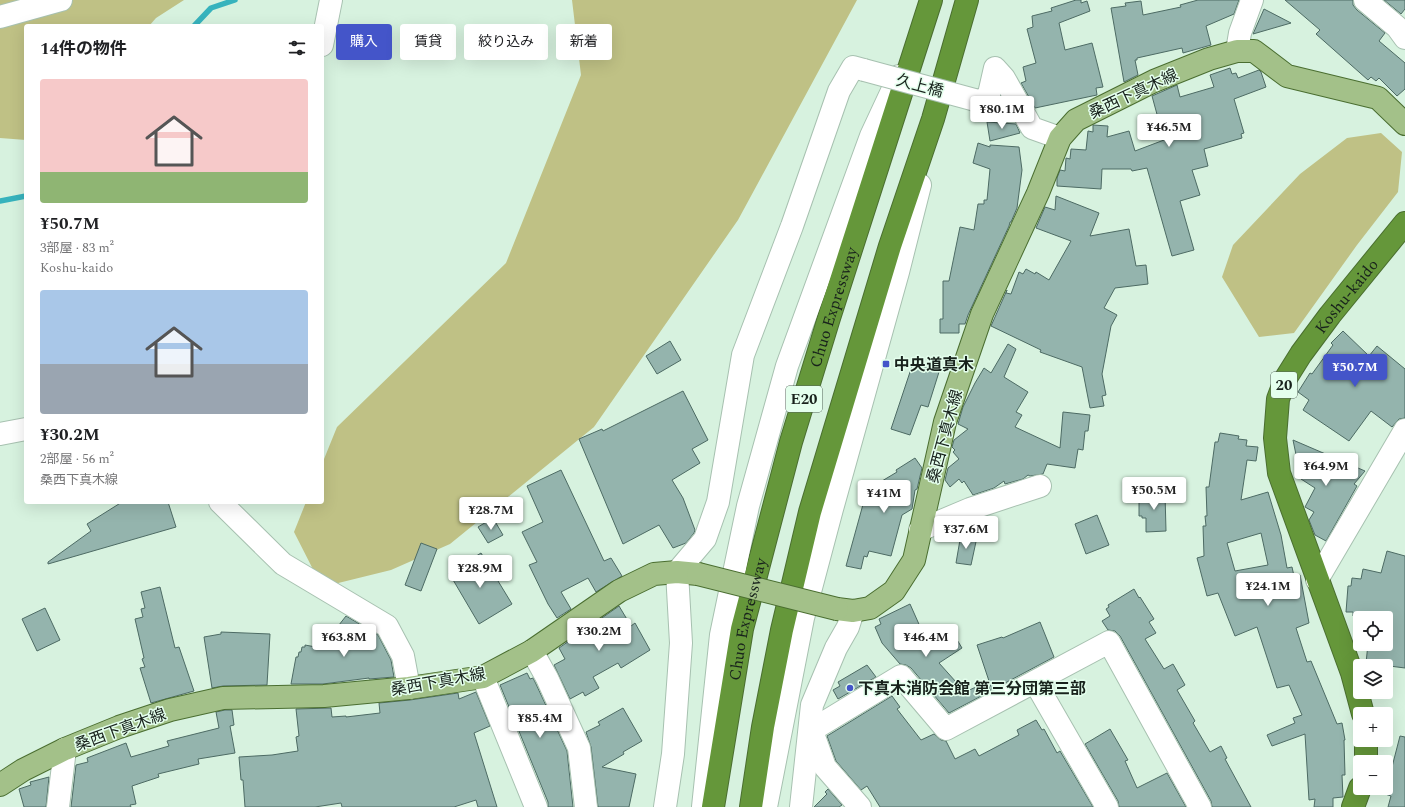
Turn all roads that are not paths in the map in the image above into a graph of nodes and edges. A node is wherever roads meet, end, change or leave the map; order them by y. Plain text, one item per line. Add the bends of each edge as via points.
1 (61, 0) edge
2 (331, 0) edge
3 (932, 0) edge
4 (967, 0) edge
5 (1252, 0) edge
6 (1365, 0) edge
7 (0, 17) edge
8 (960, 23) junction
9 (924, 24) junction
10 (324, 35) edge
11 (1405, 38) edge
12 (1237, 51) junction
13 (1405, 124) edge
14 (1060, 138) junction
15 (1405, 223) edge
16 (24, 429) edge
17 (1405, 430) edge
18 (0, 434) edge
19 (1040, 486) dead end
20 (222, 504) edge
21 (920, 530) junction
22 (688, 574) junction
23 (1317, 580) junction
24 (845, 610) junction
25 (532, 652) junction
26 (483, 677) junction
27 (1035, 682) junction
28 (409, 688) junction
29 (1361, 707) edge
30 (811, 727) junction
31 (65, 749) junction
32 (0, 785) edge
33 (1357, 795) edge
34 (58, 807) edge
35 (536, 807) edge
36 (586, 807) edge
37 (665, 807) edge
38 (703, 807) edge
39 (713, 807) edge
40 (751, 807) edge
41 (766, 807) edge
42 (801, 807) edge
43 (860, 807) edge
44 (1107, 807) edge
45 (1200, 807) edge
46 (1353, 807) edge

1 - 7 street
2 - 10 street
3 - 9 highway, Chuo Expressway / E20
4 - 8 highway, E20
5 - 12 street via 1240,33
6 - 11 street via 1397,27
8 - 40 highway, E20 via 933,119 890,246 810,512 782,630
8 - 41 street via 898,272 803,618
9 - 38 street via 871,136 787,366 748,506 722,635
9 - 39 highway, Chuo Expressway / E20 via 789,449 742,629
12 - 13 main road, 桑西下真木線 via 1254,51 1287,76 1378,98
12 - 14 main road, 桑西下真木線 via 1154,81 1076,120
14 - 21 main road, 桑西下真木線 via 1038,193 982,314 946,422
14 - 22 street, 久上橋, bridge via 1032,128 1004,78 995,68 987,103 853,68 840,91 743,355 718,502
15 - 23 highway, Koshu-kaido / 20 via 1301,354 1286,378 1278,399 1275,438 1279,473
16 - 18 street
17 - 23 street
19 - 21 street via 970,509
20 - 28 street via 283,564 387,626 403,656
21 - 24 main road, 桑西下真木線 via 914,560 894,591 870,608
22 - 24 main road, 桑西下真木線, bridge
22 - 25 main road, 桑西下真木線 via 654,574 618,591
22 - 37 street via 673,754
23 - 29 highway, Koshu-kaido / 20 via 1352,673
24 - 30 street via 848,627 836,648 812,705
25 - 26 main road, 桑西下真木線
25 - 36 street via 547,678 579,748
26 - 28 main road, 桑西下真木線
26 - 35 street
27 - 30 street via 946,729 901,676
27 - 44 street
27 - 45 street via 1109,642
28 - 31 main road, 桑西下真木線 via 324,696 223,698 170,710
30 - 42 street
30 - 43 street via 825,767
31 - 32 main road, 桑西下真木線
31 - 34 street
33 - 46 highway

